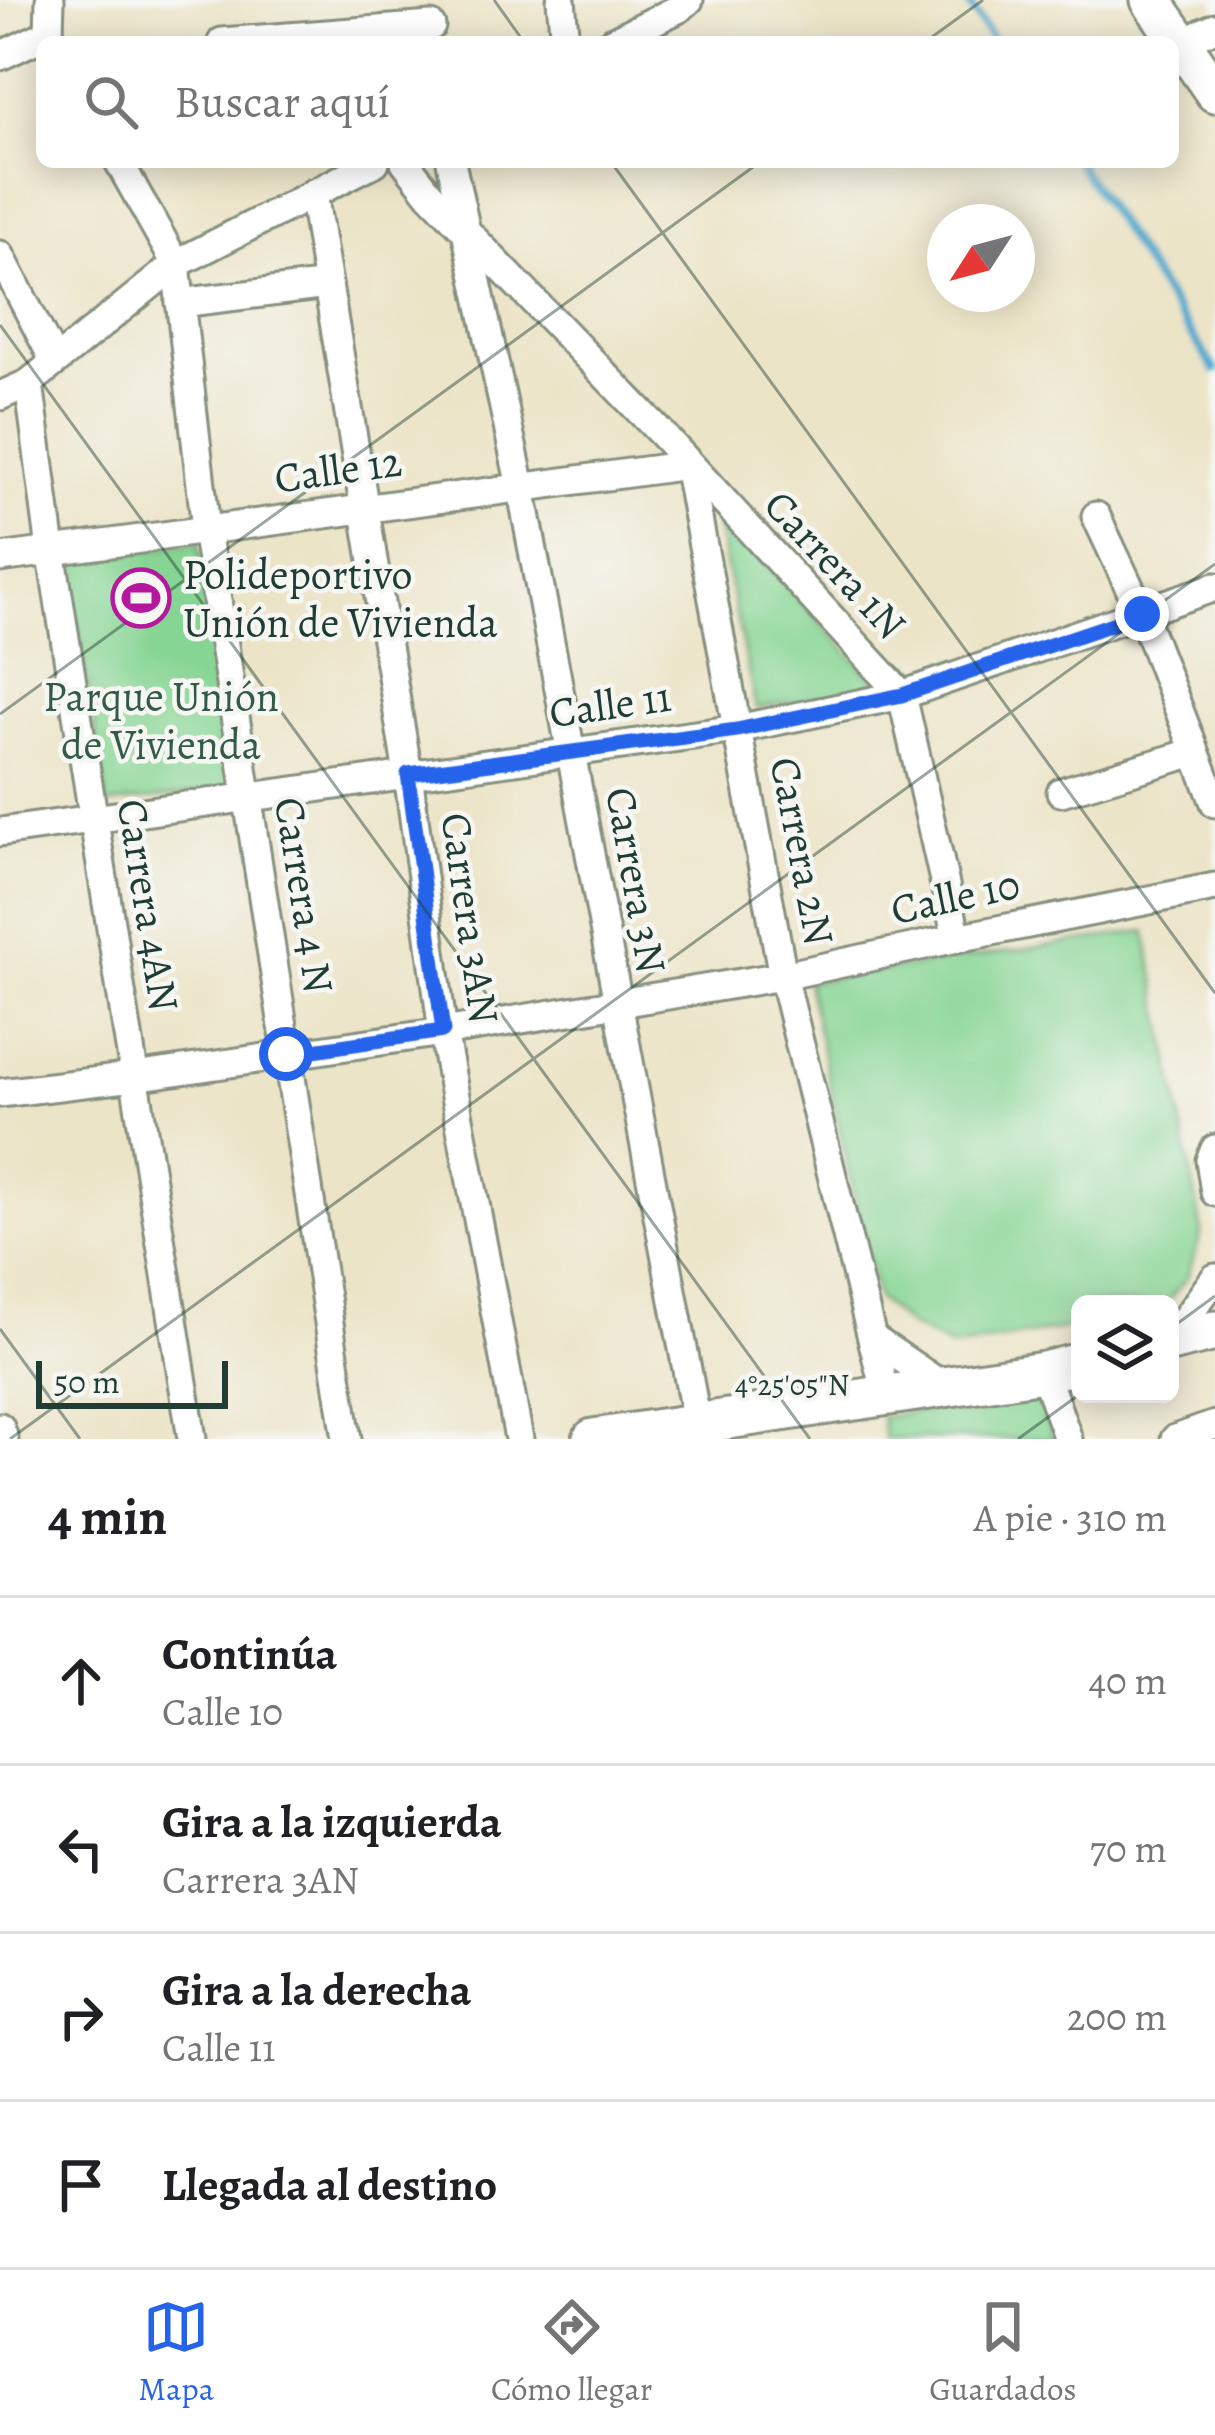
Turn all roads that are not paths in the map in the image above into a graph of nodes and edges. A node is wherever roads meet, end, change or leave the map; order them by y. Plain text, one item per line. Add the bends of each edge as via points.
1 (50, 0) edge
2 (561, 0) edge
3 (689, 0) edge
4 (1151, 0) edge
5 (1179, 0) edge
6 (431, 23) edge
7 (52, 36) edge
8 (327, 36) edge
9 (565, 36) edge
10 (623, 36) edge
11 (1176, 36) edge
12 (1211, 37) edge
13 (1179, 40) edge
14 (36, 43) edge
15 (0, 56) edge
16 (1215, 92) edge
17 (122, 168) edge
18 (363, 168) edge
19 (410, 168) edge
20 (452, 168) edge
21 (314, 193) junction
22 (466, 231) junction
23 (0, 255) edge
24 (176, 264) junction
25 (328, 284) junction
26 (180, 304) junction
27 (53, 360) junction
28 (28, 383) junction
29 (0, 396) edge
30 (688, 465) junction
31 (521, 487) junction
32 (364, 508) junction
33 (1096, 515) dead end
34 (206, 529) junction
35 (51, 550) junction
36 (0, 558) edge
37 (1215, 587) edge
38 (1142, 614) junction
39 (902, 695) junction
40 (737, 730) junction
41 (571, 752) junction
42 (1195, 752) junction
43 (408, 774) junction
44 (1061, 792) dead end
45 (248, 796) junction
46 (1215, 803) edge
47 (94, 818) junction
48 (0, 832) edge
49 (1215, 887) edge
50 (957, 938) junction
51 (783, 976) junction
52 (616, 1004) junction
53 (443, 1031) junction
54 (286, 1054) junction
55 (134, 1077) junction
56 (0, 1093) edge
57 (1215, 1149) edge
58 (1215, 1192) edge
59 (1215, 1278) edge
60 (1179, 1328) edge
61 (1215, 1331) edge
62 (872, 1338) junction
63 (1179, 1339) edge
64 (1062, 1368) edge
65 (943, 1386) junction
66 (886, 1395) junction
67 (697, 1424) junction
68 (1215, 1425) edge
69 (0, 1427) edge
70 (612, 1438) edge
71 (4, 1439) edge
72 (192, 1439) edge
73 (347, 1439) edge
74 (519, 1439) edge
75 (1069, 1439) edge
76 (1174, 1439) edge

1 - 7 street
2 - 9 street
3 - 10 street
4 - 11 street
5 - 12 street
6 - 8 street
13 - 16 street
14 - 15 street
17 - 24 street, Carrera 4 N
18 - 21 street
19 - 22 street
20 - 22 street
21 - 24 street
21 - 25 street, Carrera 3AN
22 - 30 street
22 - 31 street, Carrera 3N
23 - 27 street
24 - 26 street, Carrera 4 N
24 - 27 street
25 - 26 street
25 - 32 street, Carrera 3AN
26 - 34 street, Carrera 4 N
27 - 28 street
28 - 29 street
28 - 35 street, Carrera 4AN
30 - 31 street, Calle 12
30 - 39 street, Carrera 1N
30 - 40 street, Carrera 2N
31 - 32 street, Calle 12
31 - 41 street, Carrera 3N
32 - 34 street, Calle 12
32 - 43 street, Carrera 3AN
33 - 38 street
34 - 35 street, Calle 12
34 - 45 street, Carrera 4 N
35 - 36 street, Calle 12
35 - 47 street, Carrera 4AN
37 - 38 street, Calle 11
38 - 39 street, Calle 11
38 - 42 street
39 - 40 street, Calle 11
39 - 50 street, Carrera 1N
40 - 41 street, Calle 11
40 - 51 street, Carrera 2N
41 - 43 street, Calle 11
41 - 52 street, Carrera 3N
42 - 44 street
42 - 46 street
43 - 45 street, Calle 11
43 - 53 street, Carrera 3AN
45 - 47 street, Calle 11
45 - 54 street, Carrera 4 N
47 - 48 street, Calle 11
47 - 55 street, Carrera 4AN
49 - 50 street, Calle 10
50 - 51 street, Calle 10
51 - 52 street, Calle 10
51 - 62 street, Carrera 2N
52 - 53 street, Calle 10
52 - 67 street, Carrera 3N
53 - 54 street, Calle 10
53 - 74 street, Carrera 3AN
54 - 55 street, Calle 10
54 - 73 street, Carrera 4 N
55 - 56 street, Calle 10
55 - 72 street, Carrera 4AN
57 - 58 street
59 - 60 street
61 - 63 street
62 - 65 street
62 - 66 street, Carrera 2N
64 - 65 street
64 - 75 street
65 - 66 street
66 - 67 street
67 - 70 street
68 - 76 street
69 - 71 street

